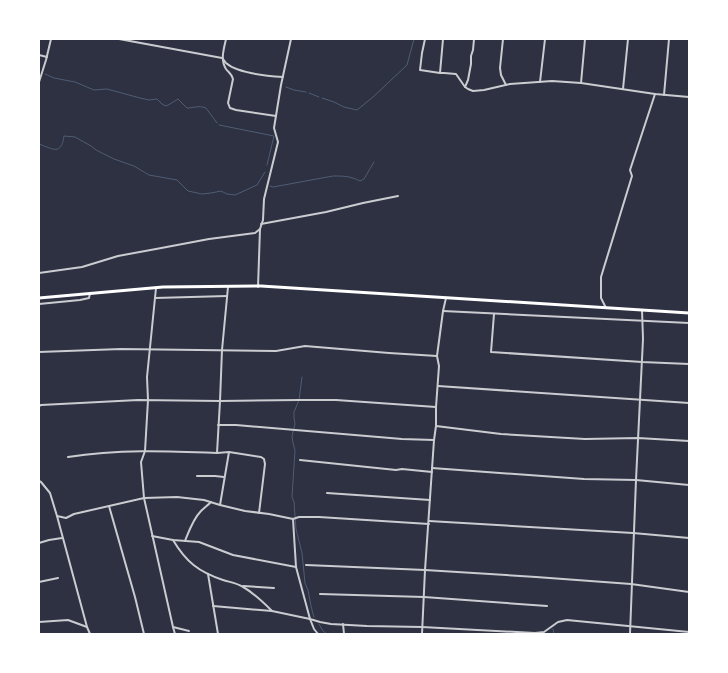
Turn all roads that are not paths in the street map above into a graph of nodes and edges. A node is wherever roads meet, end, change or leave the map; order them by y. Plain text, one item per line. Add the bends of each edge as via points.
1 (51, 39) edge
2 (119, 39) edge
3 (226, 39) edge
4 (291, 39) edge
5 (425, 39) edge
6 (443, 39) edge
7 (474, 39) edge
8 (503, 39) edge
9 (545, 39) edge
10 (585, 39) edge
11 (628, 39) edge
12 (669, 39) edge
13 (39, 55) edge
14 (47, 57) junction
15 (222, 58) junction
16 (440, 73) junction
17 (283, 77) junction
18 (39, 82) edge
19 (540, 82) junction
20 (581, 83) junction
21 (506, 85) junction
22 (465, 87) junction
23 (623, 89) junction
24 (655, 94) junction
25 (664, 95) junction
26 (689, 97) edge
27 (276, 116) junction
28 (398, 196) dead end
29 (261, 224) junction
30 (260, 229) junction
31 (39, 273) edge
32 (258, 286) junction
33 (228, 287) junction
34 (156, 288) junction
35 (90, 293) junction
36 (227, 296) junction
37 (39, 298) edge
38 (155, 298) junction
39 (446, 298) junction
40 (39, 304) edge
41 (606, 308) junction
42 (642, 310) junction
43 (443, 311) junction
44 (689, 313) edge
45 (494, 314) junction
46 (642, 320) junction
47 (689, 323) edge
48 (151, 349) junction
49 (222, 350) junction
50 (39, 352) edge
51 (437, 356) junction
52 (642, 362) junction
53 (689, 364) edge
54 (438, 386) junction
55 (640, 399) junction
56 (148, 400) junction
57 (220, 402) junction
58 (689, 403) edge
59 (39, 406) edge
60 (436, 408) junction
61 (218, 425) junction
62 (436, 426) junction
63 (638, 438) junction
64 (434, 440) junction
65 (689, 441) edge
66 (145, 451) junction
67 (217, 452) junction
68 (229, 452) junction
69 (68, 458) dead end
70 (300, 460) dead end
71 (432, 468) junction
72 (432, 472) junction
73 (197, 476) dead end
74 (225, 478) junction
75 (636, 480) junction
76 (39, 481) edge
77 (689, 485) edge
78 (327, 493) dead end
79 (144, 498) junction
80 (430, 500) junction
81 (211, 502) junction
82 (220, 505) junction
83 (109, 506) junction
84 (259, 513) junction
85 (56, 516) junction
86 (293, 519) junction
87 (429, 521) junction
88 (429, 524) junction
89 (633, 533) junction
90 (152, 536) junction
91 (62, 538) junction
92 (689, 538) edge
93 (173, 540) junction
94 (185, 541) junction
95 (39, 544) edge
96 (306, 565) dead end
97 (296, 567) junction
98 (425, 570) junction
99 (208, 574) junction
100 (58, 578) dead end
101 (39, 582) edge
102 (631, 584) junction
103 (242, 586) junction
104 (274, 588) dead end
105 (689, 592) edge
106 (320, 594) dead end
107 (424, 597) junction
108 (213, 606) junction
109 (546, 606) dead end
110 (272, 611) junction
111 (310, 619) junction
112 (39, 622) edge
113 (344, 624) junction
114 (630, 626) junction
115 (87, 627) junction
116 (172, 627) junction
117 (422, 627) junction
118 (189, 631) dead end
119 (689, 632) edge
120 (90, 634) edge
121 (144, 634) edge
122 (175, 634) edge
123 (218, 634) edge
124 (318, 634) edge
125 (344, 634) edge
126 (422, 634) edge
127 (630, 634) edge

1 - 14 street
2 - 15 street
3 - 15 street
4 - 17 street
5 - 16 street via 420,70
6 - 16 street
7 - 22 street
8 - 21 street via 500,68
9 - 19 street
10 - 20 street
11 - 23 street
12 - 25 street
13 - 14 street
14 - 18 street
15 - 17 street via 237,69
15 - 27 street via 233,77 228,103 230,108
16 - 22 street via 456,74
17 - 27 street
19 - 20 street
19 - 21 street
20 - 23 street
21 - 22 street via 473,91
23 - 24 street
24 - 25 street
24 - 41 street via 630,170 632,176 601,277 600,298
25 - 26 street
27 - 29 street via 274,128 278,142 264,199
28 - 29 street
29 - 30 street
30 - 31 street via 255,233 156,248 82,267
30 - 32 street
32 - 33 main road
32 - 39 main road
33 - 34 main road
33 - 36 street
34 - 35 main road
34 - 38 street
35 - 37 main road
35 - 40 street via 89,298
36 - 38 street
36 - 49 street
38 - 48 street
39 - 41 main road
39 - 43 street
41 - 42 main road
42 - 44 main road
42 - 46 street
43 - 45 street
43 - 51 street
45 - 46 street
45 - 52 street via 491,352
46 - 47 street
46 - 52 street
48 - 49 street
48 - 50 street
48 - 56 street via 147,377
49 - 51 street via 276,351 305,346
49 - 57 street
51 - 54 street
52 - 53 street
52 - 55 street
54 - 55 street
54 - 60 street
55 - 58 street
55 - 63 street
56 - 57 street
56 - 59 street
56 - 66 street
57 - 60 street via 336,400
57 - 61 street
60 - 62 street
61 - 64 street
61 - 67 street
62 - 63 street via 501,434 585,439
62 - 64 street
63 - 65 street
63 - 75 street
64 - 71 street
66 - 67 street
66 - 69 street
66 - 79 street via 141,462
67 - 68 street
68 - 74 street
68 - 84 street via 264,459
70 - 72 street
71 - 72 street
71 - 75 street via 584,479
72 - 80 street
73 - 74 street
74 - 82 street
75 - 77 street
75 - 89 street
76 - 85 street via 50,493
78 - 80 street
79 - 81 street via 177,497
79 - 83 street
79 - 90 street
80 - 87 street
81 - 82 street
81 - 94 street via 201,510
82 - 84 street
83 - 85 street via 66,518
83 - 121 street
84 - 86 street
85 - 91 street
86 - 88 street via 319,517
86 - 97 street
87 - 88 street
87 - 89 street
88 - 98 street
89 - 92 street
89 - 102 street
90 - 93 street
90 - 116 street
91 - 95 street
91 - 115 street
93 - 94 street
93 - 99 street via 186,559
94 - 97 street via 200,542 234,555
96 - 98 street
97 - 111 street
98 - 102 street
98 - 107 street
99 - 103 street
99 - 108 street
100 - 101 street
102 - 105 street
102 - 114 street
103 - 104 street
103 - 110 street
106 - 107 street
107 - 109 street
107 - 117 street
108 - 110 street
108 - 123 street
110 - 111 street
111 - 113 street via 330,624
111 - 124 street
112 - 115 street via 68,620
113 - 117 street
113 - 125 street
114 - 117 street via 567,620 558,622 544,632 536,633
114 - 119 street
114 - 127 street
115 - 120 street
116 - 118 street
116 - 122 street
117 - 126 street

